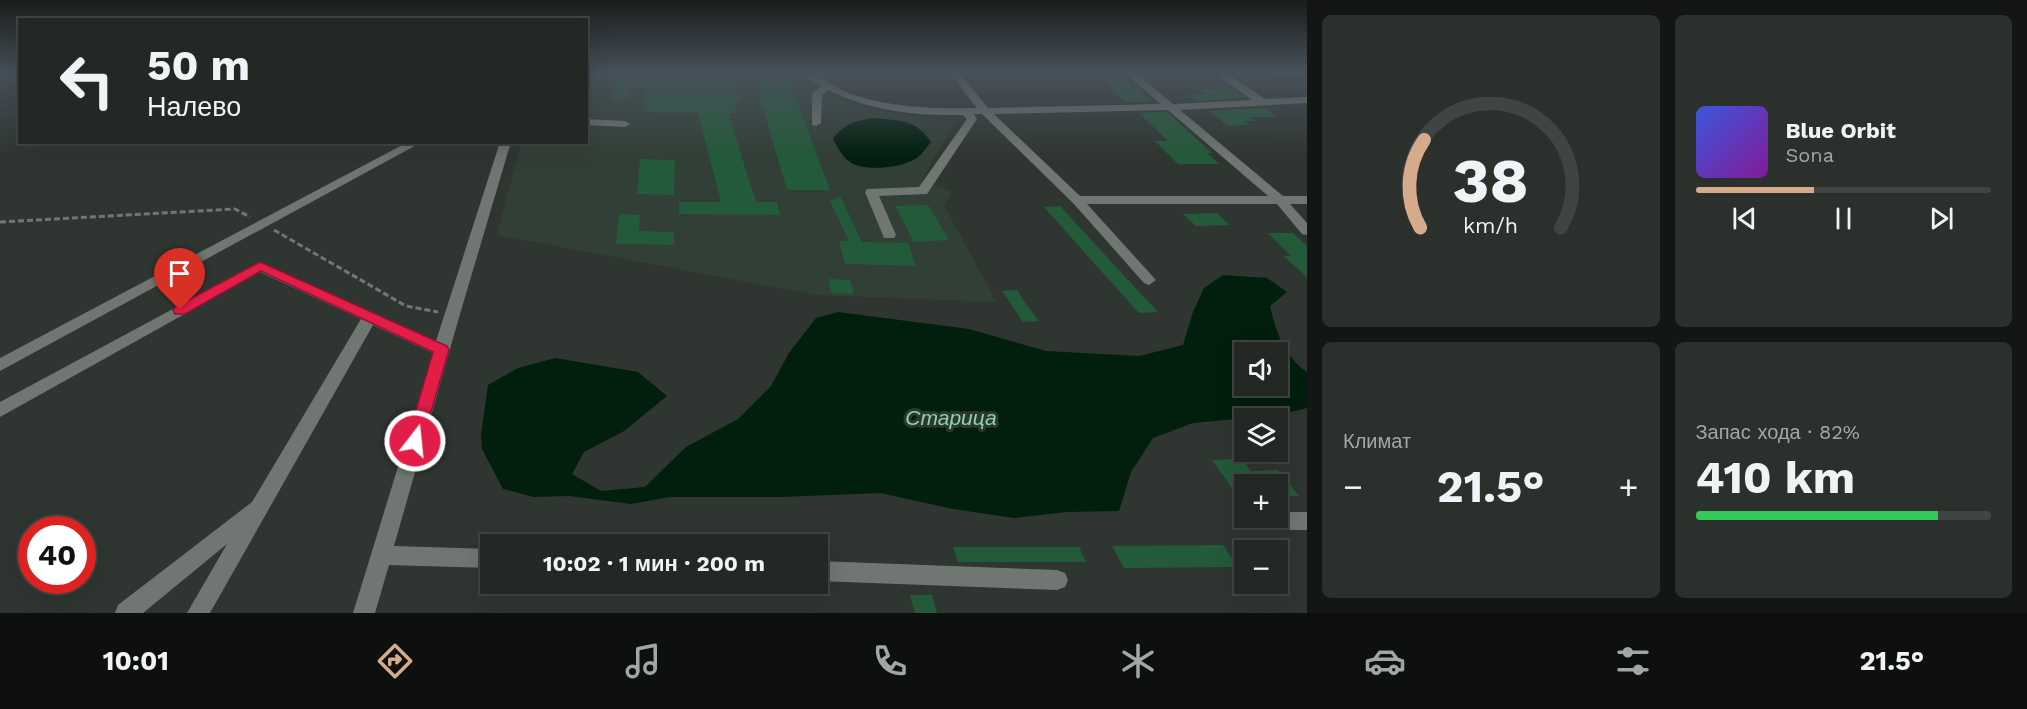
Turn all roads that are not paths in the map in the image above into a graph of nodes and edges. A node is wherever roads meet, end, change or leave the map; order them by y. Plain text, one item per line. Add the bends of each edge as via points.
1 (817, 101) edge
2 (860, 101) edge
3 (977, 101) edge
4 (1163, 101) edge
5 (1293, 101) edge
6 (1262, 102) joint
7 (1170, 107) junction
8 (966, 111) junction
9 (985, 111) junction
10 (588, 122) edge
11 (816, 123) dead end
12 (625, 124) dead end
13 (413, 144) edge
14 (505, 144) edge
15 (1077, 200) junction
16 (1280, 200) junction
17 (1307, 200) edge
18 (1307, 231) edge
19 (889, 235) dead end
20 (1149, 280) dead end
21 (370, 317) junction
22 (441, 350) junction
23 (0, 365) edge
24 (0, 411) edge
25 (261, 504) junction
26 (1288, 521) edge
27 (1307, 521) edge
28 (381, 555) junction
29 (480, 559) edge
30 (828, 571) edge
31 (1057, 580) dead end
32 (126, 613) edge
33 (198, 613) edge
34 (364, 613) edge

1 - 11 street
2 - 8 street via 898,110
3 - 9 street
4 - 7 street
5 - 6 street
6 - 7 street
7 - 9 street
7 - 16 street
8 - 9 street
8 - 19 street via 972,119 923,191 871,192
9 - 15 street
10 - 12 street
13 - 23 street
14 - 22 street
15 - 16 street
15 - 20 street
16 - 17 street
16 - 18 street
21 - 22 street
21 - 24 street via 260,266
21 - 25 street
22 - 28 street
25 - 32 street
25 - 33 street
26 - 27 street
28 - 29 street
28 - 34 street
30 - 31 street

